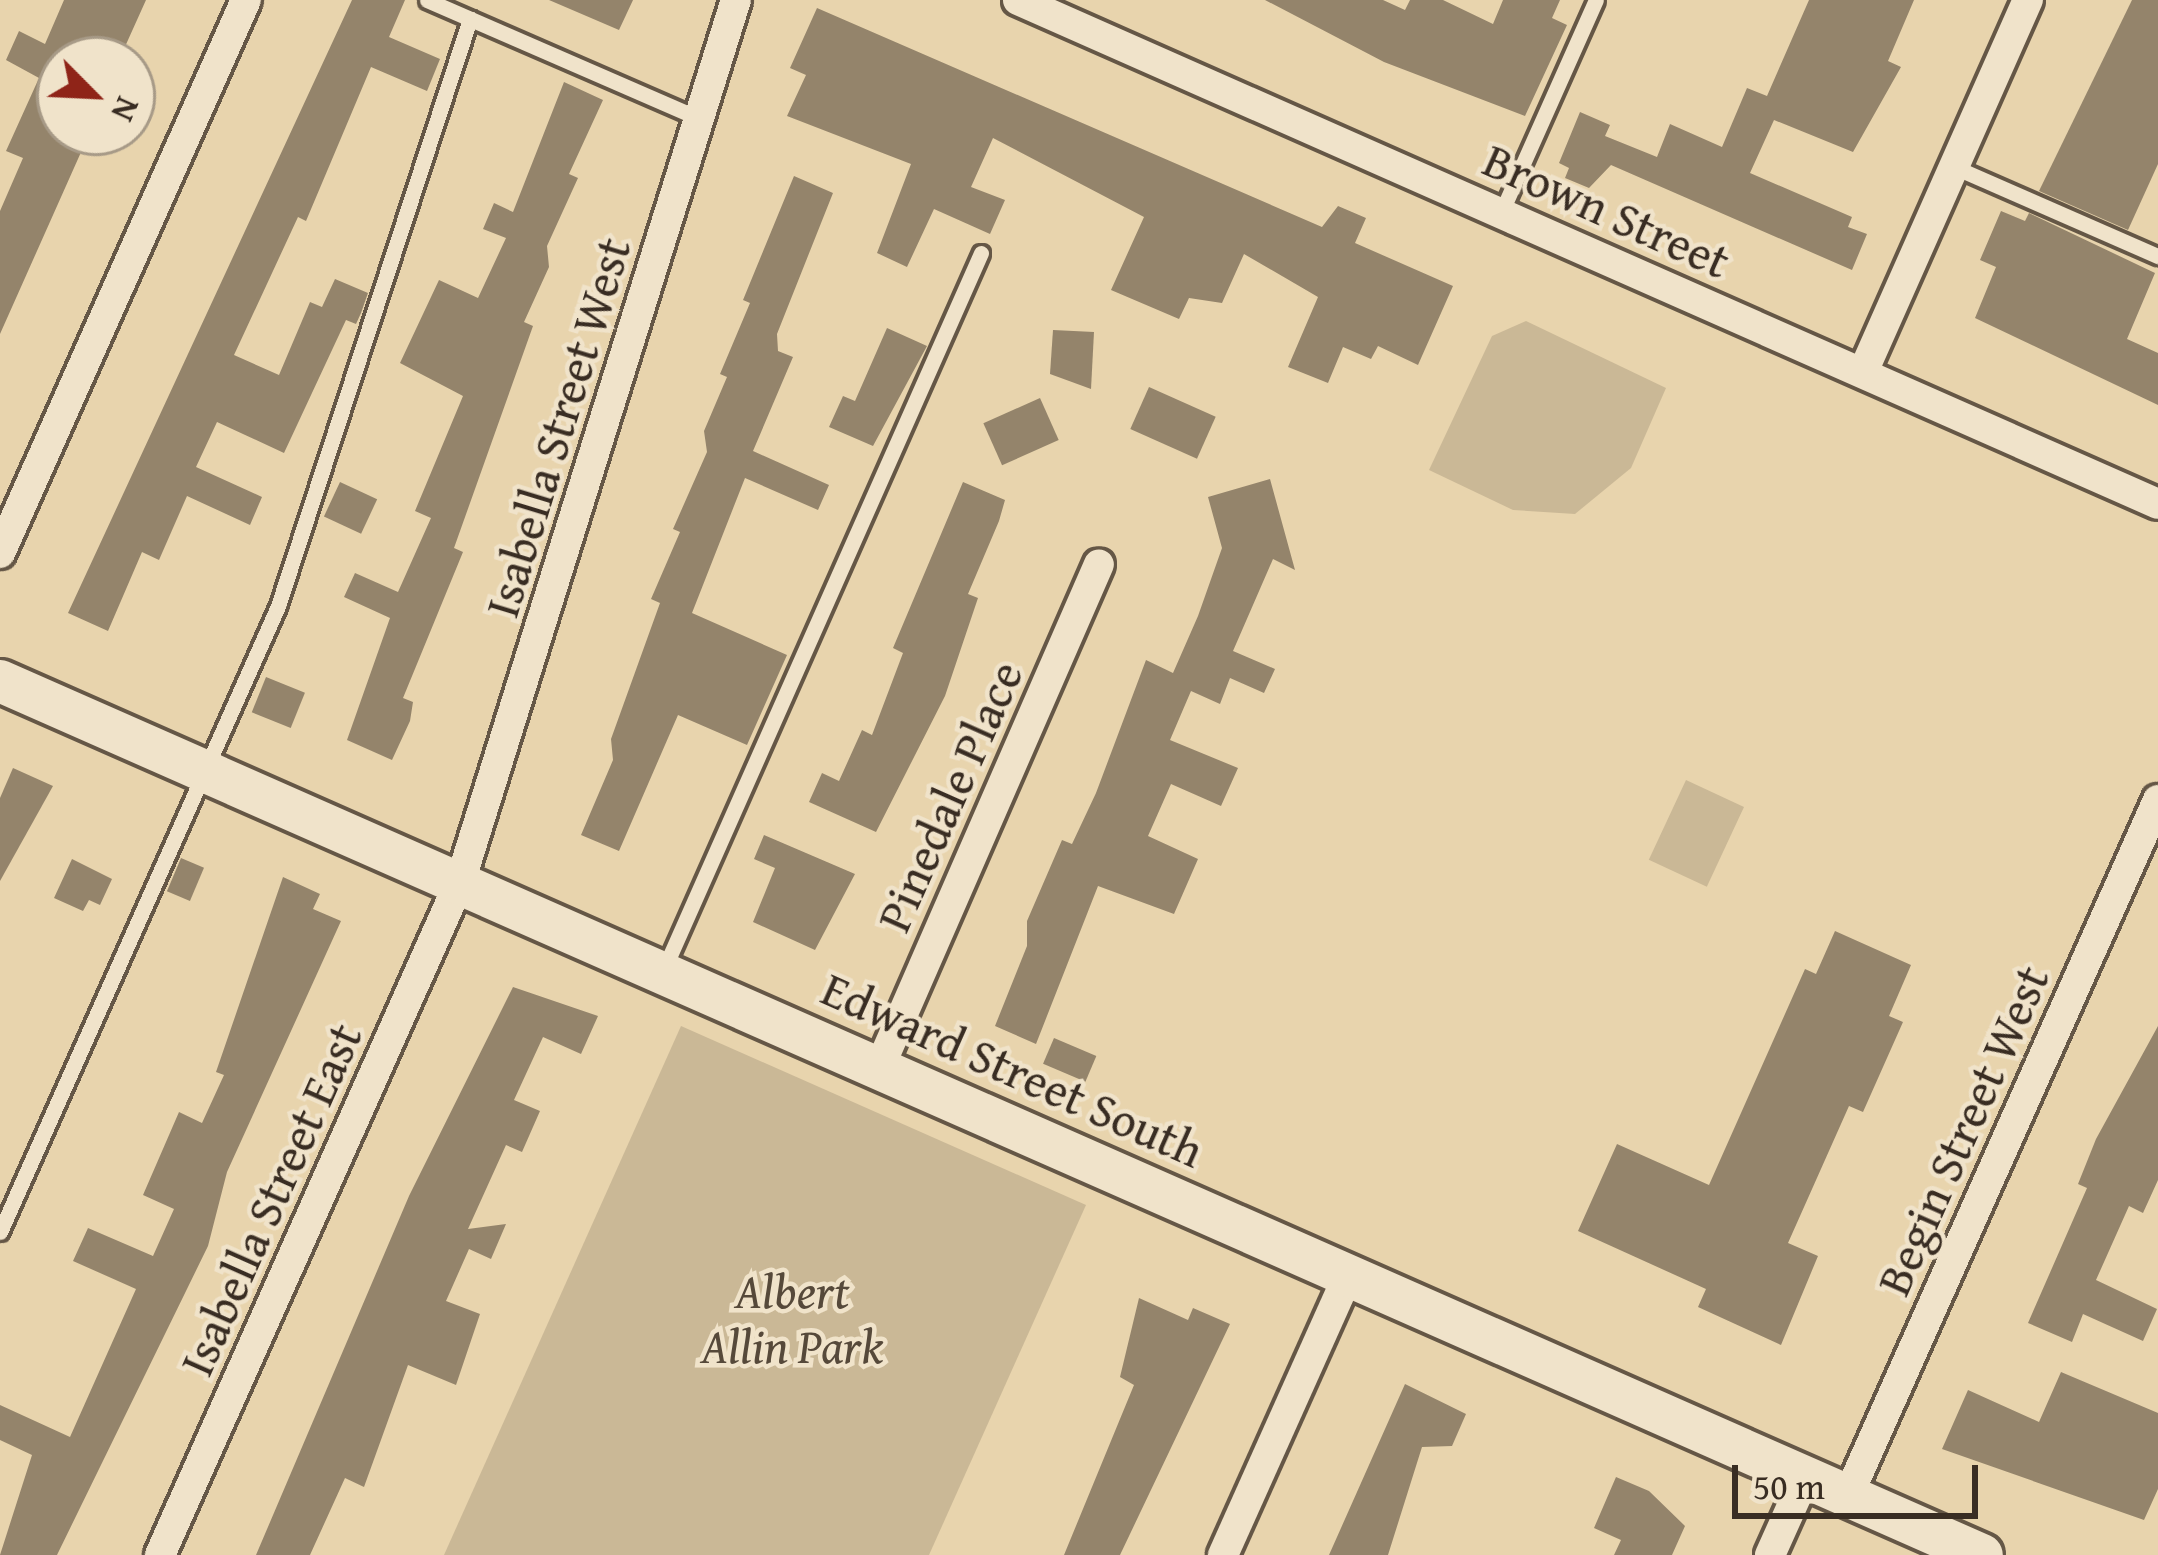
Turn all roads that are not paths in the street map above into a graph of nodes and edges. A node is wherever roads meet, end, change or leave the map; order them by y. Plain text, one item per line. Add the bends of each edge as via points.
1 (246, 0) edge
2 (428, 0) edge
3 (736, 0) edge
4 (1018, 0) edge
5 (1596, 0) edge
6 (2028, 0) edge
7 (470, 19) junction
8 (700, 118) junction
9 (1954, 167) junction
10 (1501, 213) junction
11 (2157, 252) edge
12 (981, 253) dead end
13 (1863, 372) junction
14 (2158, 504) edge
15 (0, 553) edge
16 (1099, 564) dead end
17 (0, 681) edge
18 (208, 771) junction
19 (2158, 800) edge
20 (461, 879) junction
21 (664, 968) junction
22 (881, 1064) junction
23 (0, 1232) edge
24 (1348, 1275) junction
25 (1805, 1477) junction
26 (1848, 1496) junction
27 (160, 1555) edge
28 (1223, 1555) edge
29 (1770, 1555) edge
30 (1982, 1555) edge

1 - 15 street
2 - 7 lane
3 - 8 street, Isabella Street West
4 - 10 street, Brown Street
5 - 10 lane
6 - 9 street
7 - 8 lane
7 - 18 lane via 306,532
8 - 20 street, Isabella Street West
9 - 11 lane
9 - 13 street
10 - 13 street, Brown Street
12 - 21 lane
13 - 14 street, Brown Street
16 - 22 street, Pinedale Place
17 - 18 main road, Edward Street South
18 - 20 main road, Edward Street South
18 - 23 lane
19 - 26 street, Begin Street West
20 - 21 main road, Edward Street South
20 - 27 street, Isabella Street East
21 - 22 main road, Edward Street South
22 - 24 main road, Edward Street South
24 - 25 main road, Edward Street South
24 - 28 street
25 - 26 main road, Edward Street South
25 - 29 street
26 - 30 main road, Edward Street South

